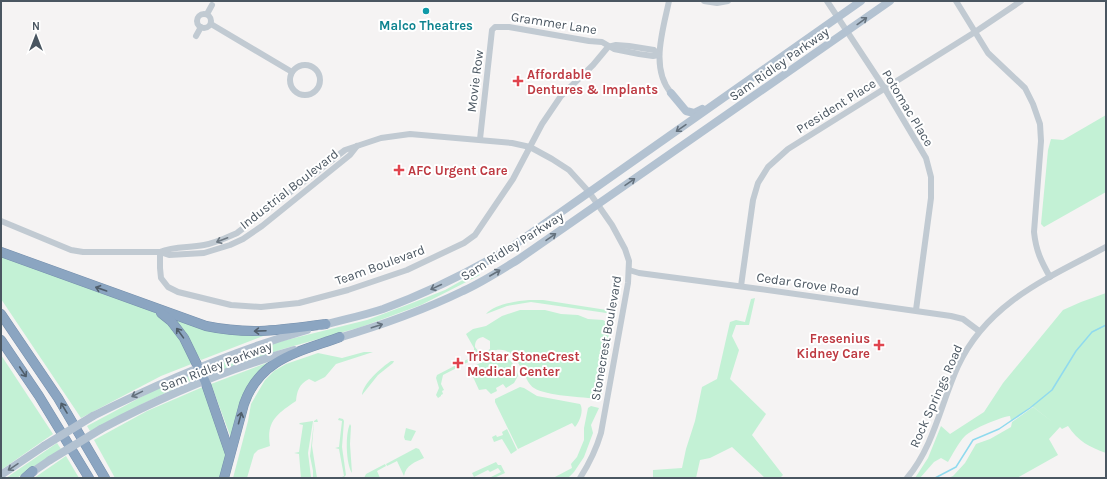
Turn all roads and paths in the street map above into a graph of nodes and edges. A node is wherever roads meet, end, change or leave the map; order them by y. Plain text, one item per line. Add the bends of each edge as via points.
1 (669, 1) edge
2 (704, 1) edge
3 (728, 1) edge
4 (828, 1) edge
5 (861, 1) edge
6 (890, 1) edge
7 (956, 1) edge
8 (1021, 1) edge
9 (212, 4) dead end
10 (207, 14) junction
11 (838, 16) junction
12 (210, 24) junction
13 (201, 27) junction
14 (494, 27) joint
15 (848, 31) junction
16 (975, 32) junction
17 (196, 36) dead end
18 (602, 42) junction
19 (629, 46) junction
20 (608, 47) junction
21 (639, 50) junction
22 (659, 54) junction
23 (292, 72) junction
24 (755, 75) junction
25 (884, 89) junction
26 (671, 93) joint
27 (480, 139) junction
28 (530, 146) junction
29 (590, 192) junction
30 (598, 204) junction
31 (1, 221) edge
32 (1106, 247) edge
33 (1, 252) edge
34 (160, 252) junction
35 (629, 270) junction
36 (1050, 277) junction
37 (741, 286) junction
38 (137, 302) junction
39 (916, 310) junction
40 (1, 314) edge
41 (326, 324) junction
42 (979, 332) junction
43 (340, 337) junction
44 (1, 340) edge
45 (198, 367) junction
46 (205, 380) junction
47 (230, 455) junction
48 (33, 471) joint
49 (1, 475) edge
50 (24, 478) edge
51 (89, 478) edge
52 (105, 478) edge
53 (224, 478) edge
54 (580, 478) edge
55 (907, 478) edge

1 - 22 street
2 - 3 street
4 - 11 street, Potomac Place
5 - 11 main road, Sam Ridley Parkway
15 -> 6 main road, Sam Ridley Parkway
7 - 16 street
8 - 16 street, President Place
9 - 10 street
10 - 12 street via 211,18
10 - 13 street via 200,14 197,18
11 - 15 street, Potomac Place
11 - 24 main road, Sam Ridley Parkway
12 - 13 street via 206,28
12 - 23 street
13 - 17 street
14 - 18 street, Grammer Lane via 509,27
14 - 27 street, Movie Row
15 - 25 street, Potomac Place
30 -> 15 main road, Sam Ridley Parkway
16 - 25 street, President Place
16 - 36 street via 988,53 1025,88 1040,124 1034,232 1035,246
18 - 19 street
18 - 20 street, Grammer Lane
19 - 20 street
19 - 21 street
20 - 21 street
20 - 28 street, Team Boulevard via 561,96
21 - 22 street via 654,56
22 - 26 street via 660,71
23 - 23 street via 290,84 298,93 306,95 318,89 320,77 314,67 302,65
24 - 26 main road via 694,113 686,111
24 -> 29 main road, Sam Ridley Parkway
25 - 37 street, President Place via 789,148 768,168 758,183 753,200
25 - 39 street, Potomac Place via 926,158 931,177
27 - 28 street, Industrial Boulevard
27 - 34 street, Industrial Boulevard via 410,134 381,138 357,146 349,156 243,239 204,253 169,255
28 - 29 street, Industrial Boulevard via 569,170
28 - 34 street, Team Boulevard via 513,179 475,235 464,243 407,270 348,290 299,303 262,307 231,305 178,292 168,287 161,278
29 - 30 street, Industrial Boulevard
29 -> 41 main road, Sam Ridley Parkway via 510,248 470,271 382,309
30 - 35 street, Stonecrest Boulevard via 620,237 627,253
43 -> 30 main road, Sam Ridley Parkway via 425,309 465,290 519,259
31 - 34 street, Industrial Boulevard via 71,250 95,253
32 - 36 street, Rock Springs Road
38 -> 33 highway
35 - 37 street, Cedar Grove Road
35 - 54 street, Stonecrest Boulevard via 601,434 590,462
36 - 42 street, Rock Springs Road via 1012,300
37 - 39 street, Cedar Grove Road
41 -> 38 highway via 282,330 234,331 206,326
45 -> 38 highway via 184,338 171,321
39 - 42 street, Cedar Grove Road via 963,319
52 -> 40 highway via 58,398
41 - 45 main road, Sam Ridley Parkway via 266,342
42 - 55 street, Rock Springs Road via 958,365 932,435
43 - 46 main road, Sam Ridley Parkway via 257,361
47 -> 43 highway via 247,393 261,374 282,358
44 -> 51 highway
45 - 46 highway
45 -> 49 main road, Sam Ridley Parkway, bridge via 93,416
46 - 47 highway
46 - 48 main road, Sam Ridley Parkway, bridge via 139,409
47 - 53 highway
48 - 50 highway

